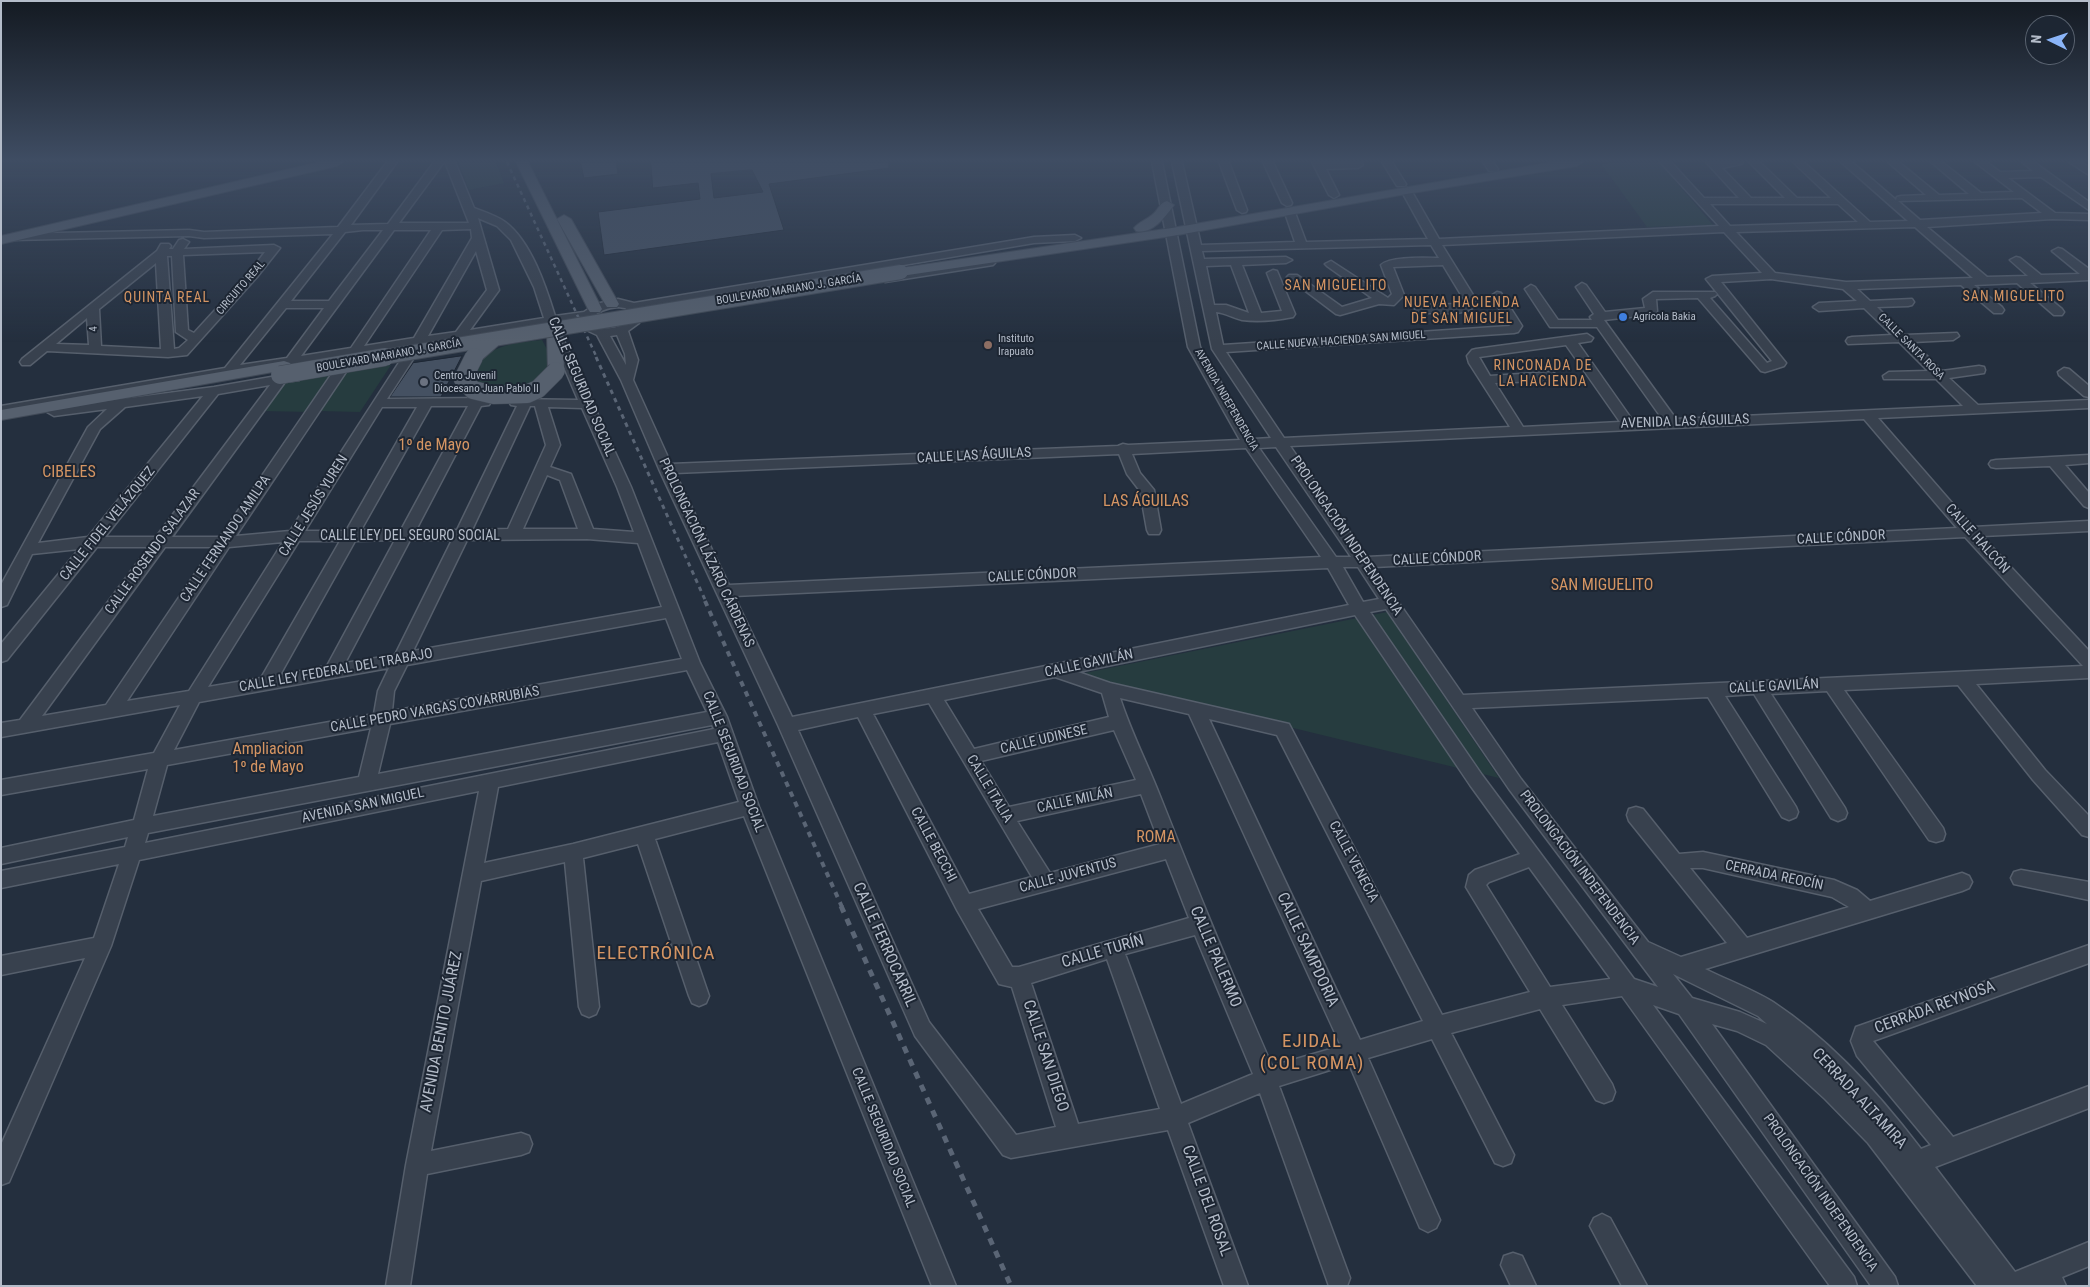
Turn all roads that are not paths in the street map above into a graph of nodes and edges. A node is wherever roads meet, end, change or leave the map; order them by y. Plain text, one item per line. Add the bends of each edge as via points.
1 (60, 222) edge
2 (66, 222) edge
3 (79, 222) edge
4 (344, 222) edge
5 (395, 222) edge
6 (473, 222) edge
7 (497, 222) edge
8 (549, 222) edge
9 (565, 222) edge
10 (1152, 222) edge
11 (1170, 222) edge
12 (1197, 222) edge
13 (1201, 222) edge
14 (1294, 222) edge
15 (1424, 222) edge
16 (1719, 222) edge
17 (1949, 222) edge
18 (1190, 224) junction
19 (1866, 224) joint
20 (1916, 224) junction
21 (62, 226) junction
22 (1725, 229) junction
23 (436, 230) junction
24 (337, 231) junction
25 (388, 231) junction
26 (477, 231) junction
27 (509, 231) junction
28 (1141, 232) junction
29 (1172, 234) junction
30 (170, 236) junction
31 (187, 236) junction
32 (16, 237) junction
33 (1, 239) edge
34 (1077, 242) junction
35 (1435, 242) junction
36 (1302, 246) junction
37 (1196, 248) junction
38 (246, 249) junction
39 (177, 251) junction
40 (2058, 251) dead end
41 (162, 252) junction
42 (1286, 260) dead end
43 (2016, 260) dead end
44 (1446, 261) junction
45 (1199, 263) junction
46 (1236, 263) junction
47 (1331, 264) dead end
48 (901, 269) junction
49 (1273, 272) dead end
50 (832, 273) junction
51 (253, 275) junction
52 (1771, 276) junction
53 (2089, 276) edge
54 (1293, 277) dead end
55 (2037, 278) junction
56 (1712, 279) joint
57 (2019, 280) junction
58 (1984, 281) junction
59 (1965, 282) junction
60 (1846, 286) junction
61 (836, 287) junction
62 (1582, 287) dead end
63 (1531, 289) dead end
64 (179, 293) junction
65 (1724, 293) junction
66 (1701, 294) junction
67 (164, 296) junction
68 (1497, 296) dead end
69 (1378, 298) junction
70 (666, 302) junction
71 (1908, 302) dead end
72 (282, 304) junction
73 (333, 304) junction
74 (612, 304) junction
75 (1867, 304) junction
76 (633, 307) junction
77 (1819, 307) dead end
78 (93, 308) junction
79 (1209, 308) junction
80 (1421, 309) dead end
81 (1998, 310) dead end
82 (2058, 312) dead end
83 (670, 314) junction
84 (590, 317) junction
85 (1257, 317) junction
86 (636, 320) junction
87 (1601, 320) junction
88 (553, 327) junction
89 (621, 330) junction
90 (602, 332) junction
91 (461, 334) junction
92 (1953, 336) dead end
93 (498, 338) junction
94 (1588, 338) dead end
95 (1903, 338) junction
96 (196, 339) junction
97 (419, 340) junction
98 (1570, 341) junction
99 (1852, 341) dead end
100 (44, 347) junction
101 (96, 349) junction
102 (1218, 350) junction
103 (355, 351) junction
104 (168, 353) junction
105 (410, 358) junction
106 (26, 362) dead end
107 (342, 369) junction
108 (284, 370) junction
109 (1978, 370) dead end
110 (229, 371) junction
111 (2064, 372) dead end
112 (1940, 375) junction
113 (1552, 376) dead end
114 (1890, 376) dead end
115 (627, 380) junction
116 (1487, 380) junction
117 (214, 391) junction
118 (2089, 393) edge
119 (477, 402) junction
120 (533, 402) junction
121 (121, 403) junction
122 (426, 403) junction
123 (378, 404) junction
124 (587, 404) junction
125 (2089, 404) edge
126 (88, 408) junction
127 (1974, 409) junction
128 (1, 410) edge
129 (54, 412) junction
130 (1868, 414) junction
131 (1, 415) edge
132 (1, 421) edge
133 (1672, 423) junction
134 (1629, 425) junction
135 (95, 427) junction
136 (1518, 430) junction
137 (1282, 442) junction
138 (1249, 443) junction
139 (1123, 448) junction
140 (2089, 459) edge
141 (2053, 460) junction
142 (1996, 464) dead end
143 (666, 468) junction
144 (542, 469) junction
145 (1279, 485) joint
146 (2089, 503) edge
147 (2089, 526) edge
148 (1154, 530) dead end
149 (1969, 532) junction
150 (587, 534) junction
151 (513, 535) junction
152 (295, 536) junction
153 (350, 536) junction
154 (405, 536) junction
155 (459, 536) junction
156 (643, 538) junction
157 (94, 542) junction
158 (160, 542) junction
159 (224, 542) junction
160 (27, 549) junction
161 (1332, 562) junction
162 (1364, 562) junction
163 (724, 591) junction
164 (1, 601) edge
165 (1391, 602) junction
166 (1359, 610) junction
167 (671, 611) junction
168 (1, 656) edge
169 (400, 660) junction
170 (2089, 662) edge
171 (692, 663) junction
172 (333, 671) junction
173 (1056, 671) junction
174 (2089, 672) edge
175 (1962, 678) junction
176 (267, 682) junction
177 (1830, 684) junction
178 (1759, 688) junction
179 (1109, 689) junction
180 (1714, 690) junction
181 (194, 696) junction
182 (934, 697) junction
183 (1458, 702) junction
184 (1196, 708) junction
185 (112, 710) junction
186 (863, 710) junction
187 (382, 720) junction
188 (1119, 722) junction
189 (26, 725) junction
190 (721, 725) junction
191 (787, 725) junction
192 (1, 730) edge
193 (969, 757) junction
194 (160, 759) junction
195 (490, 780) junction
196 (368, 783) junction
197 (1147, 785) junction
198 (1, 788) edge
199 (750, 807) junction
200 (1789, 812) dead end
201 (1838, 812) dead end
202 (1636, 815) dead end
203 (1004, 816) junction
204 (141, 826) junction
205 (2089, 829) edge
206 (644, 834) junction
207 (1936, 834) dead end
208 (1172, 849) junction
209 (573, 852) junction
210 (131, 854) junction
211 (1, 856) edge
212 (1532, 858) junction
213 (1675, 863) junction
214 (472, 874) junction
215 (2021, 878) dead end
216 (1, 880) edge
217 (1046, 881) junction
218 (1962, 882) dead end
219 (2089, 891) edge
220 (964, 904) junction
221 (1867, 911) junction
222 (1201, 924) junction
223 (101, 946) junction
224 (1639, 946) junction
225 (1113, 948) junction
226 (1743, 948) junction
227 (2089, 954) edge
228 (1, 966) edge
229 (1680, 966) junction
230 (1012, 977) junction
231 (1627, 986) junction
232 (699, 996) dead end
233 (1544, 998) junction
234 (589, 1007) dead end
235 (1686, 1007) junction
236 (1436, 1027) junction
237 (1355, 1053) junction
238 (1266, 1079) junction
239 (1604, 1092) dead end
240 (2089, 1096) edge
241 (1176, 1117) junction
242 (9, 1132) edge
243 (1070, 1135) junction
244 (521, 1144) dead end
245 (1949, 1150) junction
246 (1503, 1155) dead end
247 (417, 1165) junction
248 (1909, 1165) junction
249 (1, 1174) edge
250 (1428, 1220) dead end
251 (1602, 1226) dead end
252 (2089, 1254) edge
253 (1338, 1278) dead end
254 (2048, 1279) edge
255 (398, 1286) edge
256 (944, 1286) edge
257 (1236, 1286) edge
258 (1635, 1286) edge
259 (1845, 1286) edge
260 (1886, 1286) edge
261 (1992, 1286) edge
262 (2010, 1286) edge

1 - 33 main road
2 - 21 main road
3 - 21 main road
4 - 24 street
5 - 25 street, CALLE ROSENDO SALAZAR
6 - 26 street
7 - 27 street, CALLE SEGURIDAD SOCIAL
8 - 84 main road
9 - 74 main road
10 - 28 main road
11 - 29 street, AVENIDA INDEPENDENCIA
12 - 18 main road, BOULEVARD MARIANO J. GARCÍA
13 - 18 main road, BOULEVARD MARIANO J. GARCÍA
14 - 36 street
15 - 35 street
16 - 22 street
17 - 20 street
18 - 29 main road, BOULEVARD MARIANO J. GARCÍA
18 - 37 street, AVENIDA INDEPENDENCIA
19 - 20 street
19 - 22 street
20 - 58 street
21 - 32 main road
22 - 35 street
22 - 52 street
23 - 25 street
23 - 26 street
23 - 103 street
24 - 25 street
24 - 31 street
24 - 72 street
25 - 73 street, CALLE ROSENDO SALAZAR
26 - 27 street
26 - 91 street via 493,290
26 - 97 street, CALLE JESÚS YUREN
27 - 88 street, CALLE SEGURIDAD SOCIAL via 516,238 532,271
28 - 29 main road, BOULEVARD MARIANO J. GARCÍA
28 - 29 main road via 1162,240
28 - 34 main road, BOULEVARD MARIANO J. GARCÍA
29 - 138 street, AVENIDA INDEPENDENCIA via 1194,347
30 - 31 street
30 - 32 street
30 - 33 street
30 - 41 street
31 - 39 street
32 - 33 main road
34 - 48 main road, BOULEVARD MARIANO J. GARCÍA
34 - 50 street via 1034,240
34 - 61 street via 1048,253
35 - 36 street
35 - 44 street
36 - 37 street
37 - 45 street, AVENIDA INDEPENDENCIA
38 - 39 street, CIRCUITO REAL
38 - 51 street
38 - 51 street, CIRCUITO REAL via 274,248
39 - 41 street, CIRCUITO REAL
39 - 64 street
40 - 53 street
41 - 67 street
41 - 78 street
42 - 46 street
43 - 55 street
44 - 69 street via 1386,265 1398,295 1390,302
44 - 80 street via 1472,303 1464,308
45 - 46 street
45 - 79 street, AVENIDA INDEPENDENCIA
46 - 85 street
47 - 69 street
48 - 93 main road, BOULEVARD MARIANO J. GARCÍA, bridge
48 - 108 main road, BOULEVARD MARIANO J. GARCÍA
49 - 85 street via 1288,314
50 - 61 street via 840,279
50 - 70 street
51 - 96 street, CIRCUITO REAL
52 - 56 street
52 - 60 street
53 - 55 street
54 - 69 street via 1340,311
55 - 57 street
56 - 65 street
57 - 58 street
57 - 82 street
58 - 59 street
59 - 60 street
59 - 81 street
60 - 75 street, CALLE SANTA ROSA
61 - 83 street
62 - 87 street
63 - 87 street via 1554,324
64 - 67 street
64 - 96 street via 182,332
65 - 66 street
65 - 66 street via 1780,362 1765,368
66 - 87 street via 1653,296 1649,298 1651,311
67 - 104 street
68 - 102 street, CALLE NUEVA HACIENDA SAN MIGUEL via 1514,322 1514,329
70 - 76 street
70 - 83 street via 663,306
71 - 75 street
72 - 73 street
72 - 110 street
73 - 108 street, CALLE ROSENDO SALAZAR
74 - 76 street
74 - 84 street
75 - 77 street
75 - 95 street, CALLE SANTA ROSA
76 - 86 street via 638,315
78 - 100 street
78 - 101 street, 4
79 - 85 street
79 - 102 street, AVENIDA INDEPENDENCIA
83 - 86 street
84 - 88 street
84 - 90 street
86 - 89 street
87 - 133 street
88 - 91 street
88 - 93 main road, bridge via 556,371 527,394 494,396 473,390 463,379 472,356
88 - 105 street
88 - 124 street, CALLE SEGURIDAD SOCIAL
89 - 90 street
89 - 115 street via 634,364
90 - 115 street, PROLONGACIÓN LÁZARO CÁRDENAS
91 - 97 street
92 - 95 street
93 - 108 main road, BOULEVARD MARIANO J. GARCÍA, bridge
94 - 98 street
95 - 99 street
95 - 112 street, CALLE SANTA ROSA
96 - 104 street, CIRCUITO REAL via 183,352
97 - 103 street
97 - 105 street, CALLE JESÚS YUREN
98 - 116 street via 1476,352 1473,356 1475,363
98 - 134 street
100 - 101 street, CIRCUITO REAL
100 - 106 street
101 - 104 street, CIRCUITO REAL
102 - 137 street, AVENIDA INDEPENDENCIA
103 - 108 street
105 - 107 street
105 - 123 street, CALLE JESÚS YUREN
107 - 108 street
107 - 159 street, CALLE FERNANDO AMILPA
108 - 110 street
108 - 117 street
108 - 129 main road, BOULEVARD MARIANO J. GARCÍA
108 - 131 main road, BOULEVARD MARIANO J. GARCÍA
108 - 158 street, CALLE ROSENDO SALAZAR
109 - 112 street
110 - 128 street
111 - 118 street
112 - 114 street
112 - 127 street, CALLE SANTA ROSA
113 - 116 street
115 - 143 street, PROLONGACIÓN LÁZARO CÁRDENAS
116 - 136 street
117 - 121 street
117 - 157 street, CALLE FIDEL VELÁZQUEZ
119 - 120 street
119 - 122 street
119 - 154 street
120 - 124 street
120 - 144 street via 553,445
120 - 155 street
121 - 126 street
121 - 135 street
122 - 123 street
122 - 153 street
123 - 152 street, CALLE JESÚS YUREN
124 - 156 street, CALLE SEGURIDAD SOCIAL
125 - 127 street, AVENIDA LAS ÁGUILAS
126 - 129 street
126 - 135 street
127 - 130 street, AVENIDA LAS ÁGUILAS
129 - 132 main road, BOULEVARD MARIANO J. GARCÍA
130 - 133 street, AVENIDA LAS ÁGUILAS
130 - 149 street, CALLE HALCÓN
133 - 134 street, AVENIDA LAS ÁGUILAS
134 - 136 street, AVENIDA LAS ÁGUILAS
135 - 160 street
136 - 137 street, AVENIDA LAS ÁGUILAS
137 - 138 street, CALLE LAS ÁGUILAS
137 - 162 street, PROLONGACIÓN INDEPENDENCIA
138 - 139 street, CALLE LAS ÁGUILAS
138 - 145 street, AVENIDA INDEPENDENCIA
139 - 143 street, CALLE LAS ÁGUILAS via 865,462
139 - 148 street via 1134,474 1147,490
140 - 141 street
141 - 142 street
141 - 146 street
143 - 163 street, PROLONGACIÓN LÁZARO CÁRDENAS
144 - 150 street via 566,477
144 - 151 street
145 - 161 street, PROLONGACIÓN INDEPENDENCIA
147 - 149 street, CALLE CÓNDOR
149 - 162 street, CALLE CÓNDOR
149 - 170 street, CALLE HALCÓN
150 - 151 street, CALLE LEY DEL SEGURO SOCIAL
150 - 156 street, CALLE LEY DEL SEGURO SOCIAL
151 - 155 street, CALLE LEY DEL SEGURO SOCIAL
152 - 153 street, CALLE LEY DEL SEGURO SOCIAL
152 - 159 street, CALLE LEY DEL SEGURO SOCIAL
152 - 181 street, CALLE JESÚS YUREN
153 - 154 street, CALLE LEY DEL SEGURO SOCIAL
153 - 176 street
154 - 155 street, CALLE LEY DEL SEGURO SOCIAL
154 - 172 street
155 - 169 street
156 - 167 street, CALLE SEGURIDAD SOCIAL
157 - 158 street, CALLE LEY DEL SEGURO SOCIAL
157 - 160 street, CALLE LEY DEL SEGURO SOCIAL
157 - 168 street, CALLE FIDEL VELÁZQUEZ
158 - 159 street, CALLE LEY DEL SEGURO SOCIAL
158 - 189 street, CALLE ROSENDO SALAZAR
159 - 185 street, CALLE FERNANDO AMILPA
160 - 164 street
161 - 162 street, CALLE CÓNDOR
161 - 163 street, CALLE CÓNDOR
161 - 166 street, PROLONGACIÓN INDEPENDENCIA
162 - 165 street, PROLONGACIÓN INDEPENDENCIA
163 - 191 street, PROLONGACIÓN LÁZARO CÁRDENAS
165 - 166 street, CALLE GAVILÁN
165 - 183 street, PROLONGACIÓN INDEPENDENCIA
166 - 173 street, CALLE GAVILÁN
166 - 212 street, PROLONGACIÓN INDEPENDENCIA
167 - 169 street, CALLE LEY FEDERAL DEL TRABAJO
167 - 171 street, CALLE SEGURIDAD SOCIAL
169 - 172 street, CALLE LEY FEDERAL DEL TRABAJO
169 - 187 street via 386,692
171 - 187 street, CALLE PEDRO VARGAS COVARRUBIAS
171 - 190 street, CALLE SEGURIDAD SOCIAL
172 - 176 street, CALLE LEY FEDERAL DEL TRABAJO
173 - 179 street
173 - 182 street, CALLE GAVILÁN
174 - 175 street, CALLE GAVILÁN
175 - 177 street, CALLE GAVILÁN
175 - 205 street via 2040,775
176 - 181 street, CALLE LEY FEDERAL DEL TRABAJO
177 - 178 street, CALLE GAVILÁN
177 - 207 street
178 - 180 street, CALLE GAVILÁN
178 - 201 street
179 - 184 street, CALLE VENECIA
179 - 188 street, CALLE PALERMO
180 - 183 street, CALLE GAVILÁN
180 - 200 street
181 - 185 street, CALLE LEY FEDERAL DEL TRABAJO
181 - 194 street, CALLE JESÚS YUREN
182 - 186 street, CALLE GAVILÁN
182 - 193 street, CALLE ITALIA
183 - 224 street, PROLONGACIÓN INDEPENDENCIA via 1515,784
184 - 236 street, CALLE VENECIA via 1283,729
184 - 237 street, CALLE SAMPDORIA
185 - 189 street, CALLE LEY FEDERAL DEL TRABAJO
186 - 191 street, CALLE GAVILÁN
186 - 220 street, CALLE BECCHI
187 - 194 street, CALLE PEDRO VARGAS COVARRUBIAS
187 - 196 street
188 - 193 street, CALLE UDINESE
188 - 197 street, CALLE PALERMO
189 - 192 street, CALLE LEY FEDERAL DEL TRABAJO
190 - 195 street, AVENIDA SAN MIGUEL
190 - 196 street, AVENIDA SAN MIGUEL
190 - 199 street, CALLE SEGURIDAD SOCIAL
191 - 243 street, CALLE FERROCARRIL via 922,1029 1011,1147
193 - 203 street, CALLE ITALIA
194 - 198 street, CALLE PEDRO VARGAS COVARRUBIAS
194 - 204 street, CALLE JESÚS YUREN
195 - 210 street, AVENIDA SAN MIGUEL
195 - 214 street, AVENIDA BENITO JUÁREZ
196 - 204 street, AVENIDA SAN MIGUEL
197 - 203 street, CALLE MILÁN
197 - 208 street, CALLE PALERMO
199 - 206 street
199 - 256 street, CALLE SEGURIDAD SOCIAL
202 - 213 street
203 - 217 street, CALLE ITALIA
204 - 210 street, CALLE JESÚS YUREN
204 - 211 street, AVENIDA SAN MIGUEL
206 - 209 street
206 - 232 street
208 - 217 street, CALLE JUVENTUS
208 - 222 street, CALLE PALERMO
209 - 214 street
209 - 234 street
210 - 216 street, AVENIDA SAN MIGUEL
210 - 223 street
212 - 231 street, PROLONGACIÓN INDEPENDENCIA
212 - 233 street via 1482,876 1476,881 1476,888
213 - 221 street, CERRADA REOCÍN via 1703,860 1834,889 1850,896
213 - 226 street
214 - 247 street, AVENIDA BENITO JUÁREZ
215 - 219 street
217 - 220 street, CALLE JUVENTUS
218 - 221 street
220 - 230 street, CALLE BECCHI
221 - 226 street
222 - 225 street, CALLE TURÍN
222 - 238 street, CALLE PALERMO
223 - 228 street
223 - 242 street
224 - 229 street, CERRADA ALTAMIRA
224 - 235 street, PROLONGACIÓN INDEPENDENCIA
225 - 230 street, CALLE TURÍN
225 - 241 street, CALLE DEL ROSAL
226 - 229 street
227 - 245 street, CERRADA REYNOSA via 1864,1034 1865,1048
229 - 248 street, CERRADA ALTAMIRA via 1765,1009 1826,1058 1891,1128
230 - 243 street, CALLE SAN DIEGO
231 - 233 street
231 - 235 street, CERRADA ALTAMIRA
231 - 259 street, PROLONGACIÓN INDEPENDENCIA
233 - 236 street
233 - 239 street
235 - 248 street, CERRADA ALTAMIRA via 1740,1022 1774,1038
235 - 260 street, PROLONGACIÓN INDEPENDENCIA
236 - 237 street
236 - 246 street, CALLE VENECIA
237 - 238 street
237 - 250 street, CALLE SAMPDORIA
238 - 241 street
238 - 253 street, CALLE PALERMO
240 - 245 street
241 - 243 street
241 - 257 street, CALLE DEL ROSAL
242 - 249 street
244 - 247 street
245 - 248 street
247 - 255 street, AVENIDA BENITO JUÁREZ
248 - 261 street, CERRADA ALTAMIRA
248 - 262 street, CERRADA ALTAMIRA
251 - 258 street
252 - 254 street
254 - 262 street

